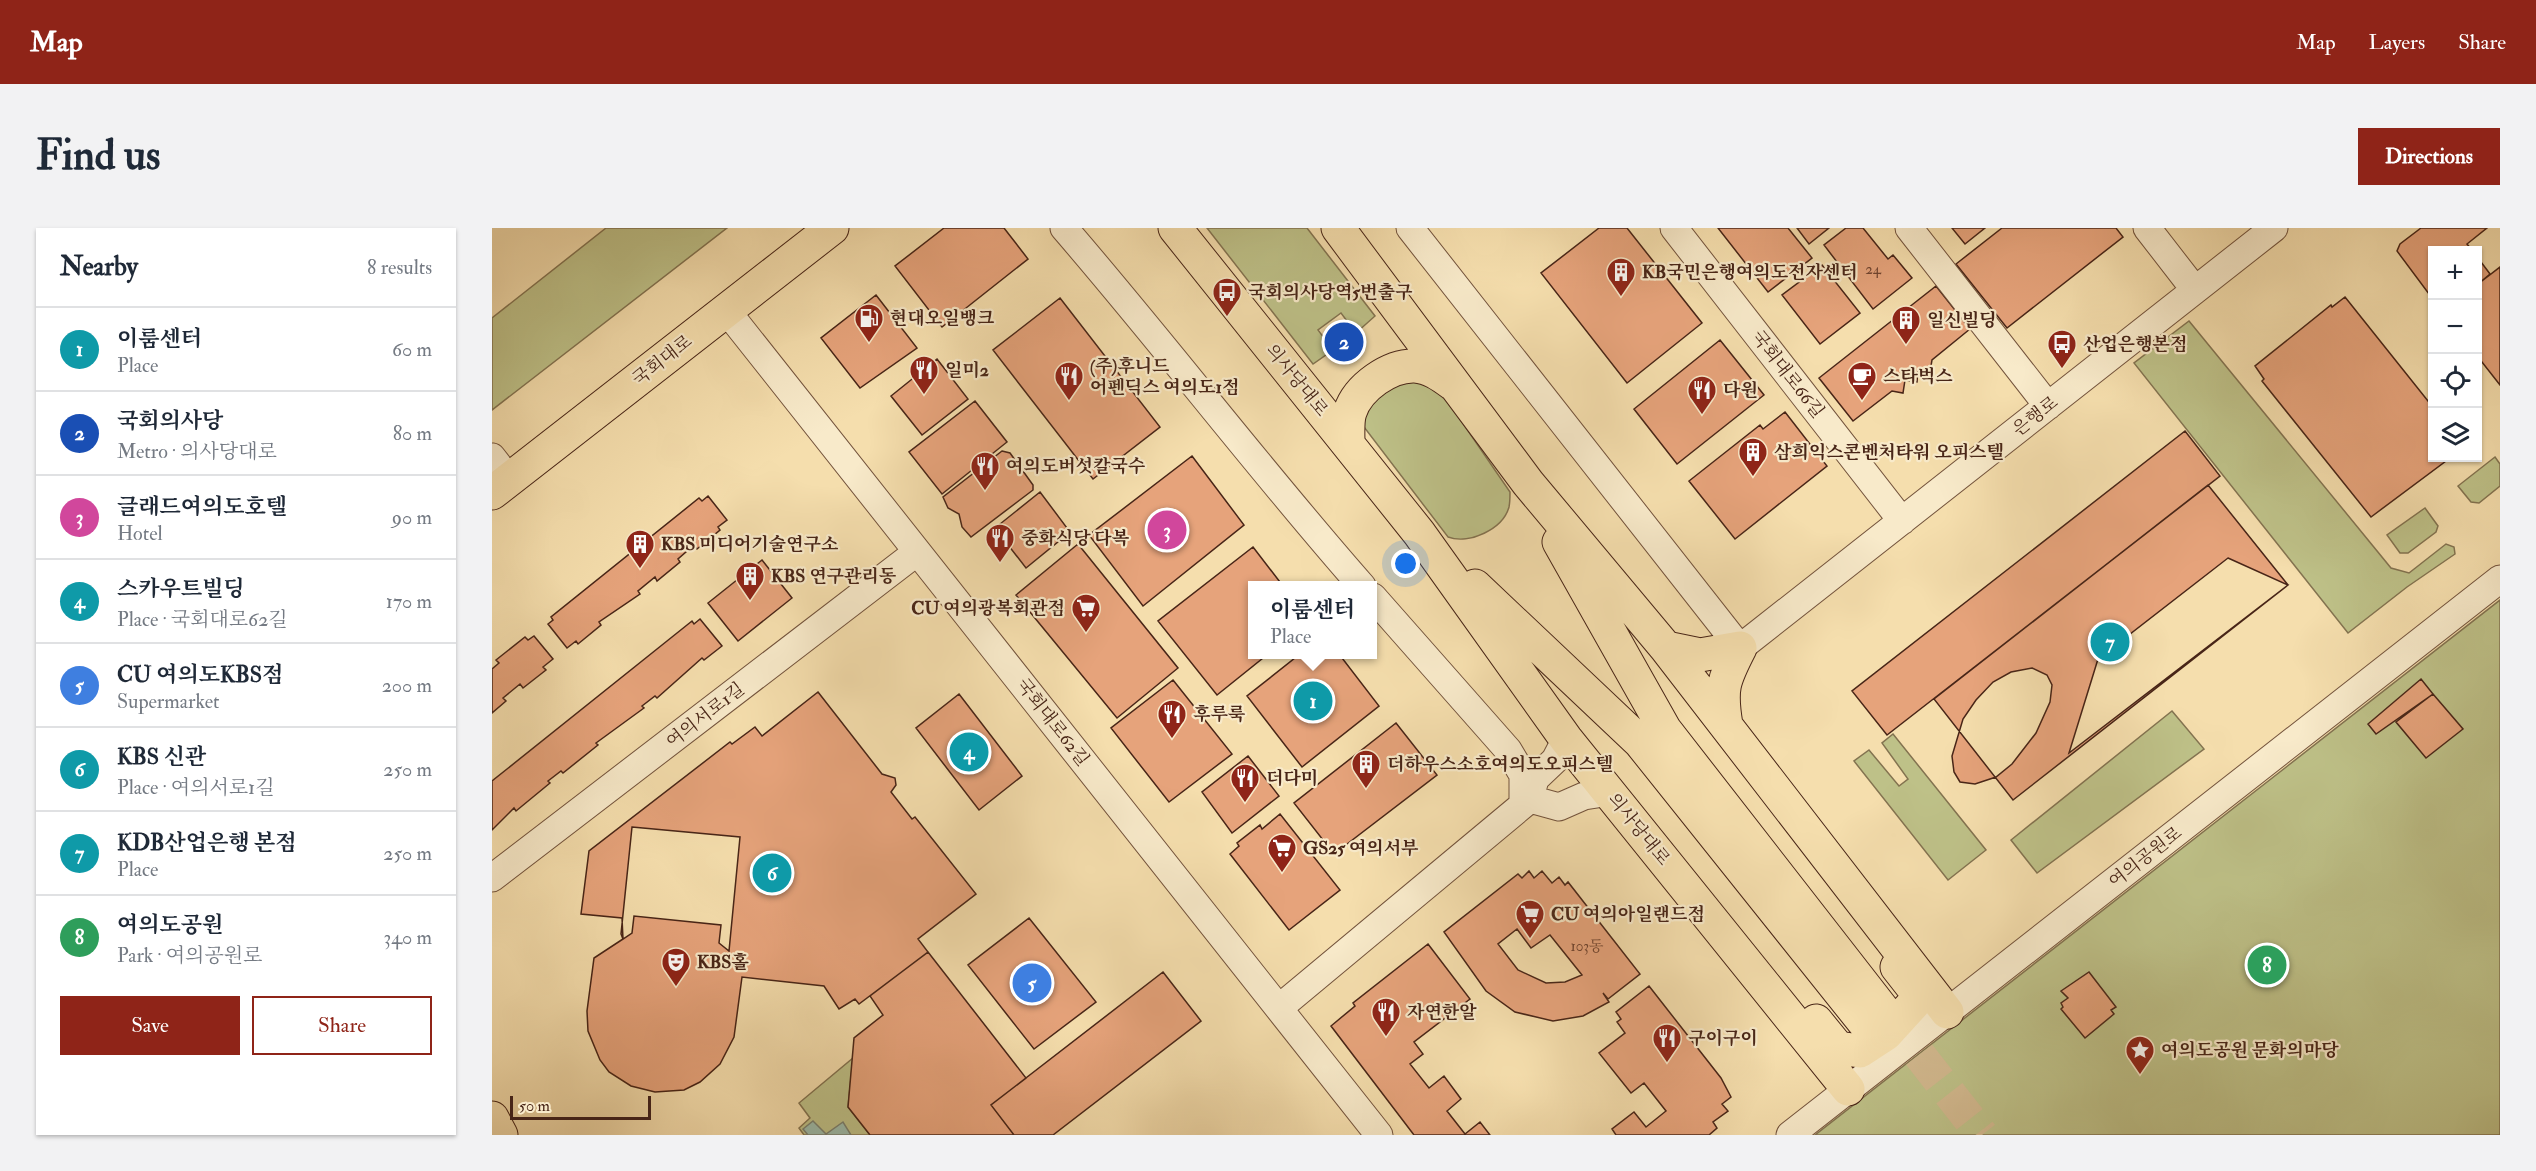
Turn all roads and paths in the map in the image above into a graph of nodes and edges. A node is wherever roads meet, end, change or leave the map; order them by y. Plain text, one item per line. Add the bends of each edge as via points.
1 (832, 228) edge
2 (1064, 228) edge
3 (1175, 228) edge
4 (1338, 228) edge
5 (1410, 228) edge
6 (1674, 228) edge
7 (1909, 228) edge
8 (2146, 228) edge
9 (2274, 228) edge
10 (2195, 290) junction
11 (726, 310) junction
12 (1457, 387) junction
13 (2048, 406) junction
14 (1348, 444) junction
15 (498, 476) edge
16 (1528, 483) junction
17 (1902, 521) junction
18 (1419, 533) junction
19 (917, 552) junction
20 (2500, 579) edge
21 (1358, 581) edge
22 (1377, 602) edge
23 (1666, 648) junction
24 (1740, 648) junction
25 (1726, 725) junction
26 (1566, 739) junction
27 (1610, 792) junction
28 (1527, 802) junction
29 (492, 878) edge
30 (1864, 905) junction
31 (1759, 979) junction
32 (1279, 1008) junction
33 (1947, 1012) junction
34 (1848, 1089) junction
35 (492, 1118) edge
36 (501, 1135) edge
37 (1379, 1135) edge
38 (1790, 1135) edge

1 - 11 main road, 국회대로
2 - 21 street via 1282,495
3 - 14 main road, 의사당대로
4 - 12 main road, 의사당대로
5 - 24 street
6 - 17 street, 국회대로66길
7 - 13 street
8 - 10 street
9 - 10 street, 은행로
10 - 13 street, 은행로
11 - 15 main road, 국회대로
11 - 19 street, 국회대로62길
12 - 14 main road via 1436,372 1416,366 1395,369 1374,381 1358,397 1349,413
12 - 16 main road, 의사당대로
13 - 17 street, 은행로
14 - 18 main road, 의사당대로
16 - 18 main road, 의사당대로 via 1665,730 1875,1018 1640,742
16 - 23 main road, 의사당대로
17 - 24 street, 은행로
18 - 26 main road, 의사당대로
19 - 29 street, 여의서로1길
19 - 32 street, 국회대로62길
20 - 33 street, 여의공원로
22 - 28 street via 1508,750 1524,776
23 - 24 main road via 1700,655
23 - 25 main road, 의사당대로
24 - 25 main road via 1727,672 1721,695
25 - 30 main road, 의사당대로
26 - 27 main road, 의사당대로
26 - 28 street via 1555,760 1535,779
27 - 28 street via 1584,796 1559,807
27 - 31 main road, 의사당대로
28 - 32 street
30 - 31 main road via 1893,962 1916,995 1914,1006 1886,1034 1860,1051 1845,1051 1828,1039 1815,1020
30 - 33 main road, 의사당대로
31 - 34 main road, 의사당대로
32 - 37 street, 국회대로62길
33 - 34 street, 여의공원로
34 - 38 street, 여의공원로
35 - 36 main road

